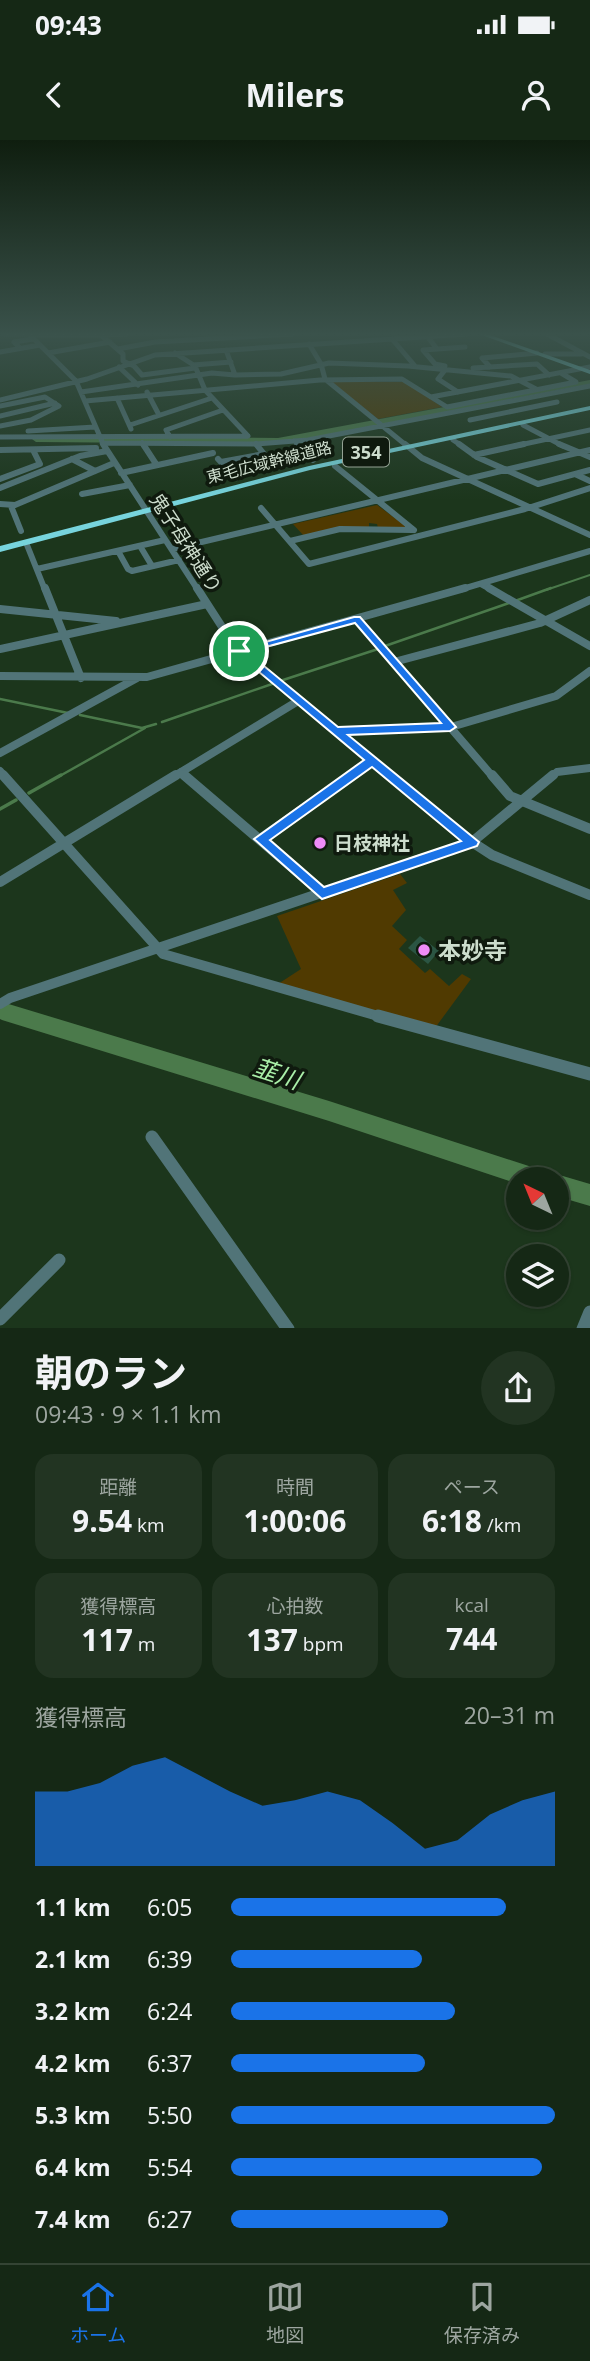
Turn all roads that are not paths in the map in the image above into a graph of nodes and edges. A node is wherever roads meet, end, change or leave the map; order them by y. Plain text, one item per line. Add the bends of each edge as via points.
1 (2, 389) edge
2 (44, 389) edge
3 (101, 389) edge
4 (146, 389) edge
5 (211, 389) edge
6 (338, 389) edge
7 (420, 389) edge
8 (454, 389) edge
9 (471, 389) edge
10 (534, 389) edge
11 (570, 389) edge
12 (205, 390) junction
13 (81, 392) joint
14 (458, 392) junction
15 (544, 394) junction
16 (148, 395) junction
17 (431, 397) junction
18 (12, 398) junction
19 (117, 398) junction
20 (212, 398) junction
21 (0, 400) edge
22 (85, 401) junction
23 (557, 402) junction
24 (21, 403) junction
25 (55, 403) junction
26 (498, 403) junction
27 (0, 406) edge
28 (565, 407) dead end
29 (590, 407) edge
30 (223, 410) junction
31 (457, 411) junction
32 (511, 412) junction
33 (0, 415) edge
34 (159, 415) junction
35 (470, 420) junction
36 (380, 424) junction
37 (130, 425) junction
38 (477, 425) dead end
39 (523, 425) dead end
40 (0, 426) edge
41 (95, 428) junction
42 (590, 430) edge
43 (28, 431) dead end
44 (0, 437) edge
45 (134, 437) junction
46 (170, 437) junction
47 (545, 439) junction
48 (453, 440) dead end
49 (294, 441) junction
50 (102, 443) junction
51 (142, 443) junction
52 (207, 444) junction
53 (256, 444) junction
54 (405, 444) junction
55 (0, 450) edge
56 (33, 450) junction
57 (590, 450) edge
58 (213, 453) junction
59 (579, 453) junction
60 (474, 455) junction
61 (590, 457) edge
62 (72, 459) junction
63 (313, 460) dead end
64 (221, 462) junction
65 (114, 463) junction
66 (156, 464) junction
67 (335, 466) dead end
68 (508, 470) junction
69 (590, 470) edge
70 (96, 471) junction
71 (121, 473) junction
72 (575, 474) junction
73 (236, 478) dead end
74 (470, 480) junction
75 (590, 481) edge
76 (1, 483) edge
77 (130, 485) junction
78 (590, 488) edge
79 (82, 494) dead end
80 (379, 502) junction
81 (0, 504) edge
82 (11, 506) junction
83 (144, 508) junction
84 (261, 508) dead end
85 (531, 508) junction
86 (276, 525) junction
87 (413, 530) junction
88 (21, 531) dead end
89 (421, 535) junction
90 (590, 535) edge
91 (166, 540) junction
92 (289, 541) junction
93 (27, 545) dead end
94 (0, 546) edge
95 (140, 546) junction
96 (172, 549) junction
97 (118, 551) junction
98 (590, 551) edge
99 (178, 560) junction
100 (152, 566) junction
101 (37, 569) junction
102 (481, 584) junction
103 (590, 600) edge
104 (207, 604) junction
105 (0, 608) edge
106 (56, 614) junction
107 (357, 619) junction
108 (545, 621) junction
109 (125, 623) junction
110 (65, 635) junction
111 (590, 646) edge
112 (0, 649) edge
113 (239, 651) junction
114 (394, 662) junction
115 (590, 671) edge
116 (0, 676) edge
117 (81, 678) junction
118 (137, 678) junction
119 (298, 701) junction
120 (450, 727) junction
121 (336, 731) junction
122 (0, 752) edge
123 (372, 761) junction
124 (590, 768) edge
125 (0, 771) edge
126 (181, 772) junction
127 (521, 803) junction
128 (590, 829) edge
129 (260, 839) junction
130 (472, 842) junction
131 (64, 843) junction
132 (0, 882) edge
133 (322, 893) junction
134 (590, 895) edge
135 (160, 949) junction
136 (0, 1004) edge
137 (590, 1074) edge
138 (152, 1137) dead end
139 (59, 1260) dead end
140 (590, 1312) edge
141 (0, 1319) edge
142 (288, 1328) edge
143 (583, 1328) edge

1 - 18 street
2 - 18 street
3 - 13 street
4 - 16 street
5 - 12 street
6 - 36 street
7 - 17 street
8 - 14 street
9 - 14 street
10 - 17 street via 447,407
11 - 15 street
12 - 16 street
12 - 20 street
13 - 22 street, 鬼子母神通り
14 - 17 street
15 - 23 street
15 - 26 street
16 - 19 street
16 - 34 street
18 - 21 street
18 - 24 street
18 - 27 street
19 - 22 street
19 - 37 street
20 - 30 street
20 - 34 street
22 - 41 street, 鬼子母神通り
23 - 28 street
23 - 32 street
24 - 25 street via 45,397
24 - 27 street
25 - 33 street
25 - 40 street via 59,405 51,412
26 - 31 street
26 - 32 street
29 - 54 highway, 東毛広域幹線道路 / 354
30 - 46 street via 166,430
30 - 46 street via 247,437
31 - 35 street
31 - 36 street
32 - 35 street
34 - 37 street
35 - 38 street
36 - 49 street
36 - 54 street
37 - 45 street
39 - 47 street
41 - 43 street
41 - 50 street, 鬼子母神通り
42 - 47 street
44 - 50 street
45 - 46 street
45 - 50 street
47 - 59 street
47 - 60 street
48 - 60 street
49 - 53 street
49 - 63 street
50 - 51 street
50 - 56 street
50 - 62 street
50 - 65 street, 鬼子母神通り
51 - 52 street
51 - 66 street
52 - 53 street
52 - 58 street
53 - 64 street via 264,454
54 - 74 street via 425,460
54 - 83 highway, 東毛広域幹線道路 / 354
55 - 56 street
56 - 76 street via 40,464
57 - 59 street
58 - 64 street
58 - 66 street
59 - 61 street
59 - 68 street
60 - 68 street
62 - 70 street
62 - 76 street
64 - 73 street
65 - 70 street
65 - 71 street, 鬼子母神通り
66 - 71 street
67 - 80 street
68 - 72 street via 538,484
68 - 74 street
69 - 72 street
70 - 82 street
71 - 77 street, 鬼子母神通り
72 - 75 street
74 - 80 street
74 - 85 street
77 - 79 street
77 - 83 street, 鬼子母神通り
78 - 85 street
80 - 86 street
80 - 87 street
81 - 82 street
82 - 88 street
83 - 91 street, 鬼子母神通り
83 - 94 highway, 東毛広域幹線道路 / 354
84 - 86 street
85 - 89 street
85 - 90 street
86 - 92 street
86 - 96 street
87 - 89 street
87 - 92 street via 340,529
89 - 92 street via 309,564
91 - 95 street
91 - 96 street, 鬼子母神通り
93 - 101 street
95 - 97 street
95 - 100 street
96 - 99 street, 鬼子母神通り
97 - 100 street via 129,570
97 - 101 street
98 - 102 street
99 - 100 street
99 - 104 street, 鬼子母神通り
101 - 106 street
102 - 107 street
102 - 108 street
103 - 108 street
104 - 109 street
104 - 113 street, 鬼子母神通り
105 - 106 street
106 - 109 street
106 - 110 street
107 - 113 street
107 - 114 street
108 - 111 street
108 - 114 street
109 - 110 street
110 - 112 street
110 - 117 street
113 - 118 street
113 - 119 street, 鬼子母神通り
114 - 120 street
115 - 120 street via 555,696
116 - 117 street
117 - 118 street
118 - 122 street
119 - 121 street, 鬼子母神通り
119 - 126 street
120 - 121 street
120 - 127 street
121 - 123 street, 鬼子母神通り
123 - 129 street
123 - 130 street, 鬼子母神通り
124 - 127 street via 556,772
125 - 131 street
126 - 129 street
126 - 131 street
127 - 128 street
127 - 130 street
129 - 133 street
130 - 133 street
130 - 134 street, 鬼子母神通り via 499,858
131 - 132 street
131 - 135 street
133 - 135 street
135 - 136 street
135 - 137 street via 163,954 290,992
138 - 142 street
139 - 141 street
140 - 143 street

